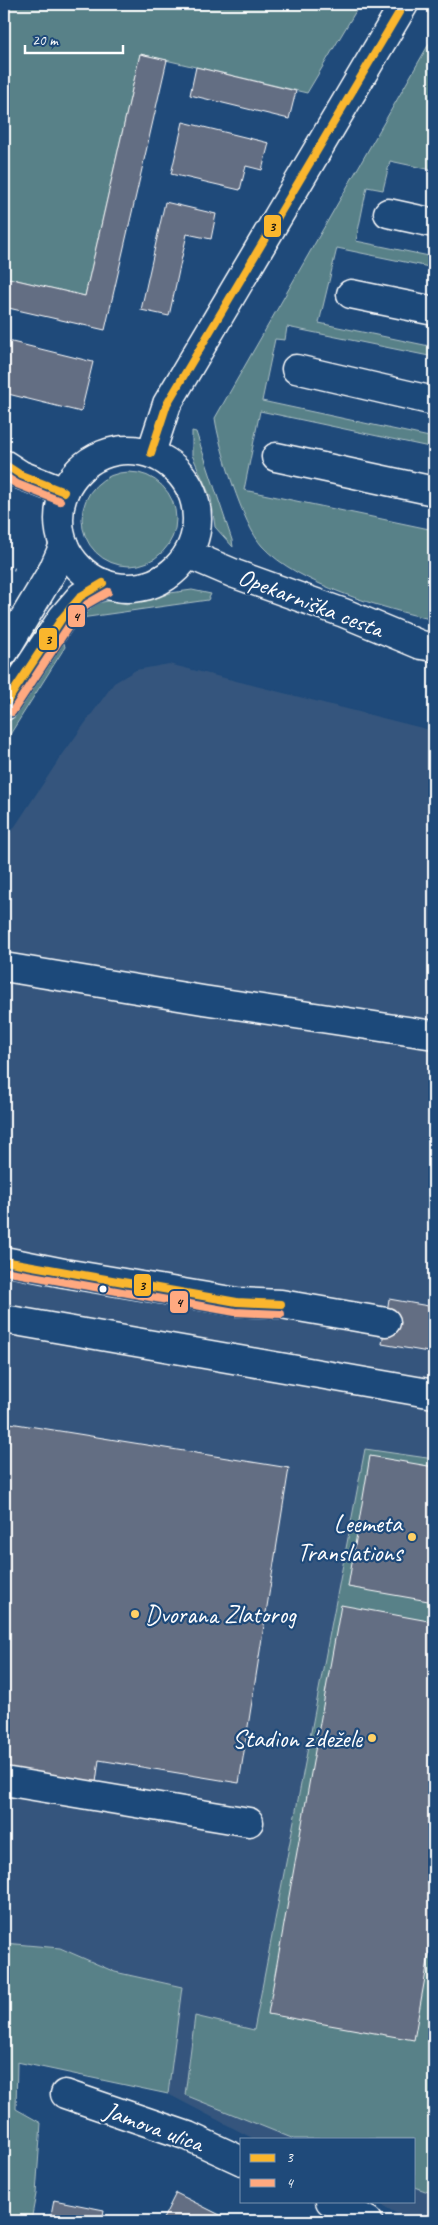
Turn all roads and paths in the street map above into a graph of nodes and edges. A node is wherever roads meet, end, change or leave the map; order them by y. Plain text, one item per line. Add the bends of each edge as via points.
1 (404, 4) edge
2 (388, 213) dead end
3 (434, 223) edge
4 (351, 294) dead end
5 (434, 311) edge
6 (296, 369) dead end
7 (434, 401) edge
8 (151, 453) junction
9 (276, 458) dead end
10 (4, 464) edge
11 (434, 491) edge
12 (64, 492) junction
13 (64, 545) junction
14 (188, 554) junction
15 (103, 583) junction
16 (434, 647) edge
17 (4, 652) edge
18 (4, 706) edge
19 (4, 967) edge
20 (434, 1035) edge
21 (4, 1261) edge
22 (4, 1319) edge
23 (386, 1322) dead end
24 (434, 1394) edge
25 (4, 1781) edge
26 (249, 1822) dead end
27 (65, 2094) dead end
28 (240, 2160) edge

1 - 8 street via 167,404
2 - 3 street
4 - 5 street
6 - 7 street
8 - 12 street via 125,449 100,455 79,470
8 - 14 street via 181,473 194,494 197,531
9 - 11 street
10 - 12 street via 21,475
12 - 13 street via 59,519
13 - 15 street via 84,572
13 - 17 street via 53,570
14 - 15 street via 180,565 158,582 130,588
14 - 16 street, Opekarniška cesta via 344,612 421,645
15 - 18 street via 81,596 62,618
19 - 20 street
21 - 23 street via 237,1302 281,1304
22 - 24 street
25 - 26 street
27 - 28 street, Jamova ulica via 188,2136

